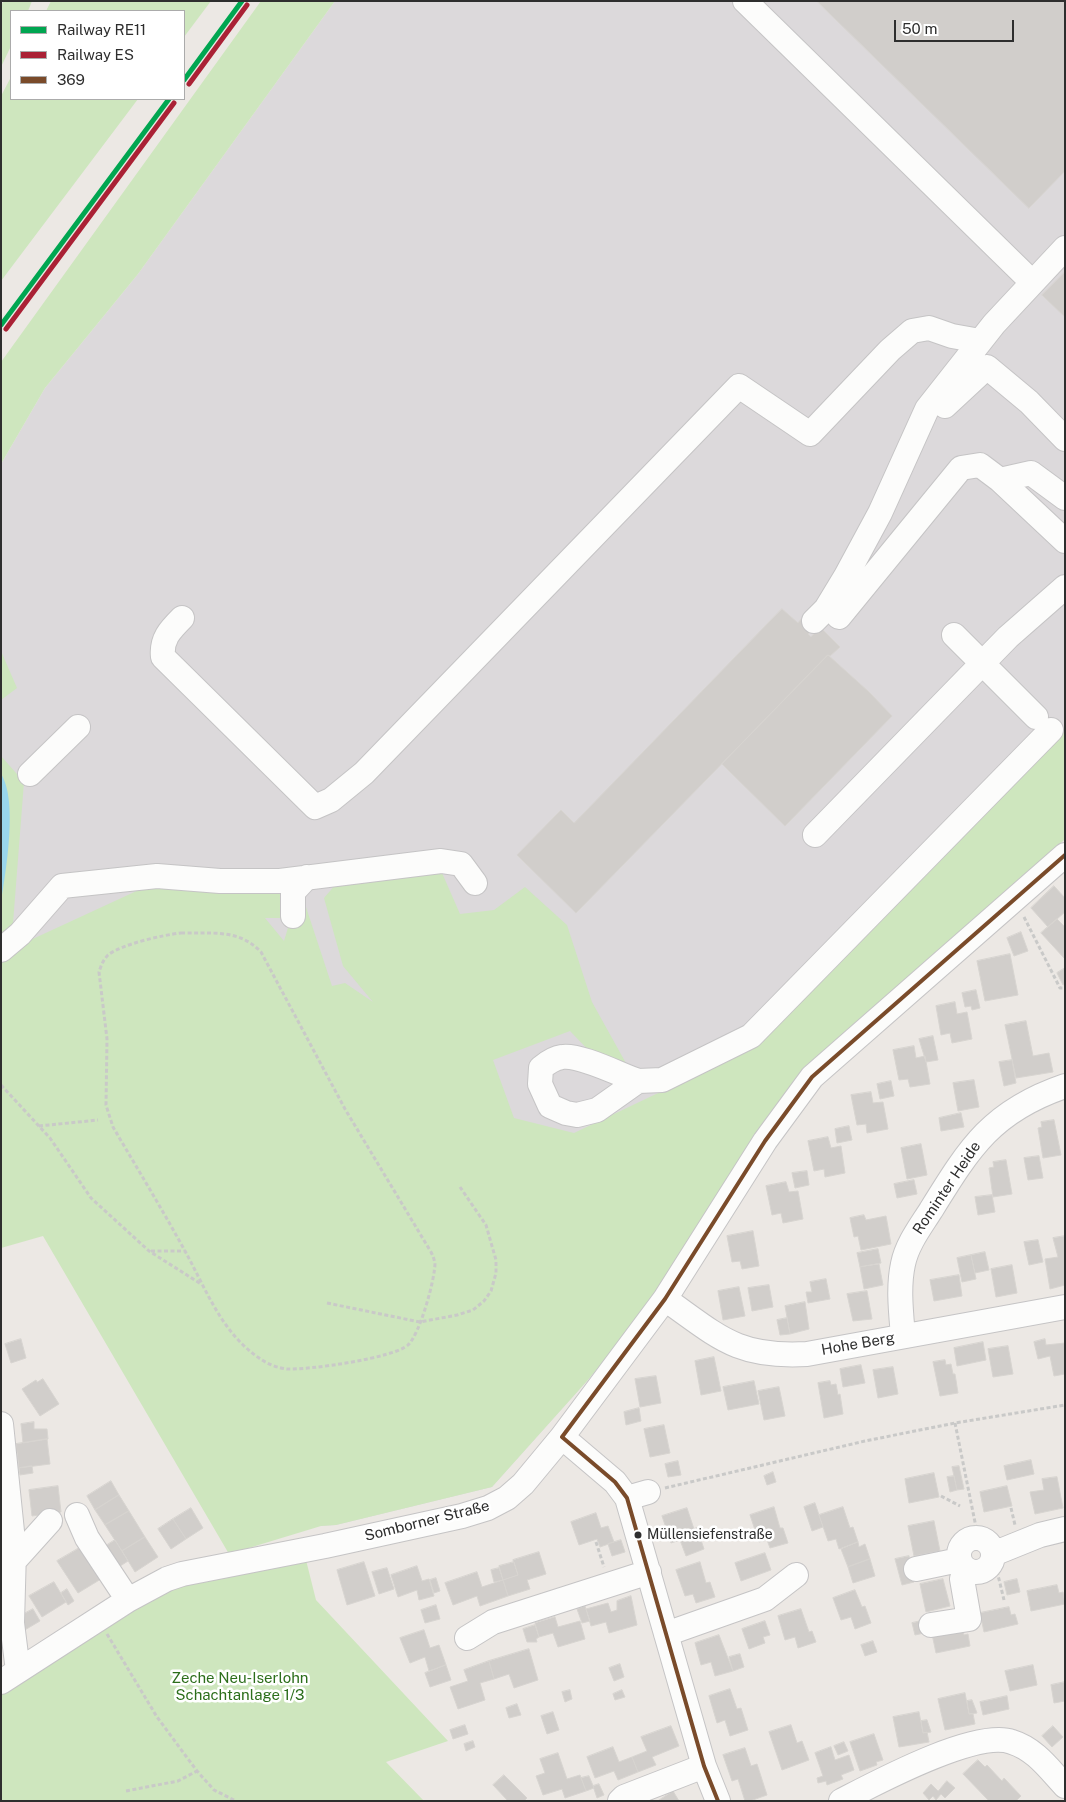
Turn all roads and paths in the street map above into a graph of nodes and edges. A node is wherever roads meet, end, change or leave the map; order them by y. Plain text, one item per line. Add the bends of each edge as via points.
1 (746, 1) edge
2 (1065, 248) edge
3 (1031, 281) junction
4 (980, 341) junction
5 (916, 436) junction
6 (1065, 439) edge
7 (1000, 480) junction
8 (1065, 498) edge
9 (1065, 541) edge
10 (1065, 587) edge
11 (839, 616) dead end
12 (182, 618) dead end
13 (814, 621) dead end
14 (954, 635) dead end
15 (982, 663) junction
16 (78, 727) dead end
17 (30, 774) dead end
18 (815, 835) dead end
19 (1065, 855) edge
20 (307, 877) junction
21 (475, 883) dead end
22 (293, 916) dead end
23 (1033, 935) dead end
24 (1, 950) edge
25 (1065, 988) edge
26 (638, 1081) dead end
27 (1, 1085) edge
28 (1065, 1086) edge
29 (98, 1120) dead end
30 (39, 1126) junction
31 (460, 1186) dead end
32 (185, 1251) junction
33 (149, 1252) junction
34 (203, 1285) junction
35 (665, 1299) junction
36 (327, 1303) dead end
37 (1065, 1307) edge
38 (420, 1322) junction
39 (903, 1336) junction
40 (1065, 1406) edge
41 (955, 1423) junction
42 (1, 1424) edge
43 (562, 1437) junction
44 (646, 1493) junction
45 (941, 1496) dead end
46 (960, 1506) dead end
47 (77, 1515) dead end
48 (50, 1521) dead end
49 (1065, 1529) edge
50 (596, 1542) dead end
51 (988, 1550) junction
52 (14, 1561) junction
53 (962, 1564) junction
54 (916, 1568) dead end
55 (648, 1572) junction
56 (796, 1575) dead end
57 (610, 1584) junction
58 (128, 1600) junction
59 (1004, 1600) dead end
60 (931, 1625) dead end
61 (666, 1634) junction
62 (467, 1638) dead end
63 (111, 1639) dead end
64 (10, 1676) edge
65 (704, 1766) junction
66 (197, 1770) junction
67 (1065, 1786) edge
68 (126, 1790) dead end
69 (236, 1801) edge
70 (620, 1801) edge
71 (718, 1801) edge
72 (841, 1801) edge

1 - 3 street
2 - 3 street
3 - 4 street
4 - 5 street via 927,409
4 - 12 street via 929,328 912,332 890,350 810,434 739,386 364,773 331,800 315,808 163,657 166,634
5 - 6 street via 987,367 1029,402
5 - 13 street via 846,576 826,609
7 - 8 street via 1031,473
7 - 9 street
7 - 11 street via 980,464 961,468
10 - 15 street
14 - 15 street
15 - 18 street
15 - 26 street via 1044,723 751,1036 662,1080
16 - 17 street
19 - 35 street, Somborner Straße via 812,1077 765,1141
20 - 21 street via 441,861 461,864
20 - 22 street via 293,892
20 - 24 street via 280,881 220,881 158,876 62,886 20,934
23 - 25 path via 1060,988
27 - 30 path
28 - 39 street, Rominter Heide via 1012,1110 990,1128 950,1180 912,1240 903,1262 900,1294
29 - 30 path
30 - 33 path via 92,1198
31 - 38 path via 486,1225 496,1260 494,1282 487,1296 473,1310
32 - 33 path
32 - 34 path
32 - 38 path via 108,1116 107,1039 99,972 108,955 144,941 180,933 240,936 261,952 345,1109 435,1260
33 - 34 path
34 - 38 path via 218,1315 236,1338 259,1358 286,1369 392,1354 409,1344
35 - 39 street, Hohe Berg via 728,1343 756,1353 807,1354
35 - 43 street, Somborner Straße
36 - 38 path
37 - 39 street, Hohe Berg
40 - 41 path
41 - 44 path
41 - 51 path
42 - 52 street
43 - 44 street via 615,1482
43 - 58 street, Somborner Straße via 523,1484 488,1508 324,1546 182,1574
44 - 55 street
45 - 46 path
47 - 58 street via 87,1538
48 - 52 street
49 - 51 street
50 - 57 path
51 - 53 street via 970,1538 961,1544
51 - 59 path
52 - 64 street
53 - 54 street
53 - 60 street via 969,1619
55 - 57 street
55 - 61 street
56 - 61 street via 765,1599
57 - 62 street via 493,1622
58 - 64 street, Somborner Straße
61 - 65 street
63 - 66 path via 157,1717
65 - 70 street
65 - 71 street
66 - 68 path via 178,1781
66 - 69 path via 214,1790
67 - 72 street via 1033,1752 999,1739 972,1743 946,1752

